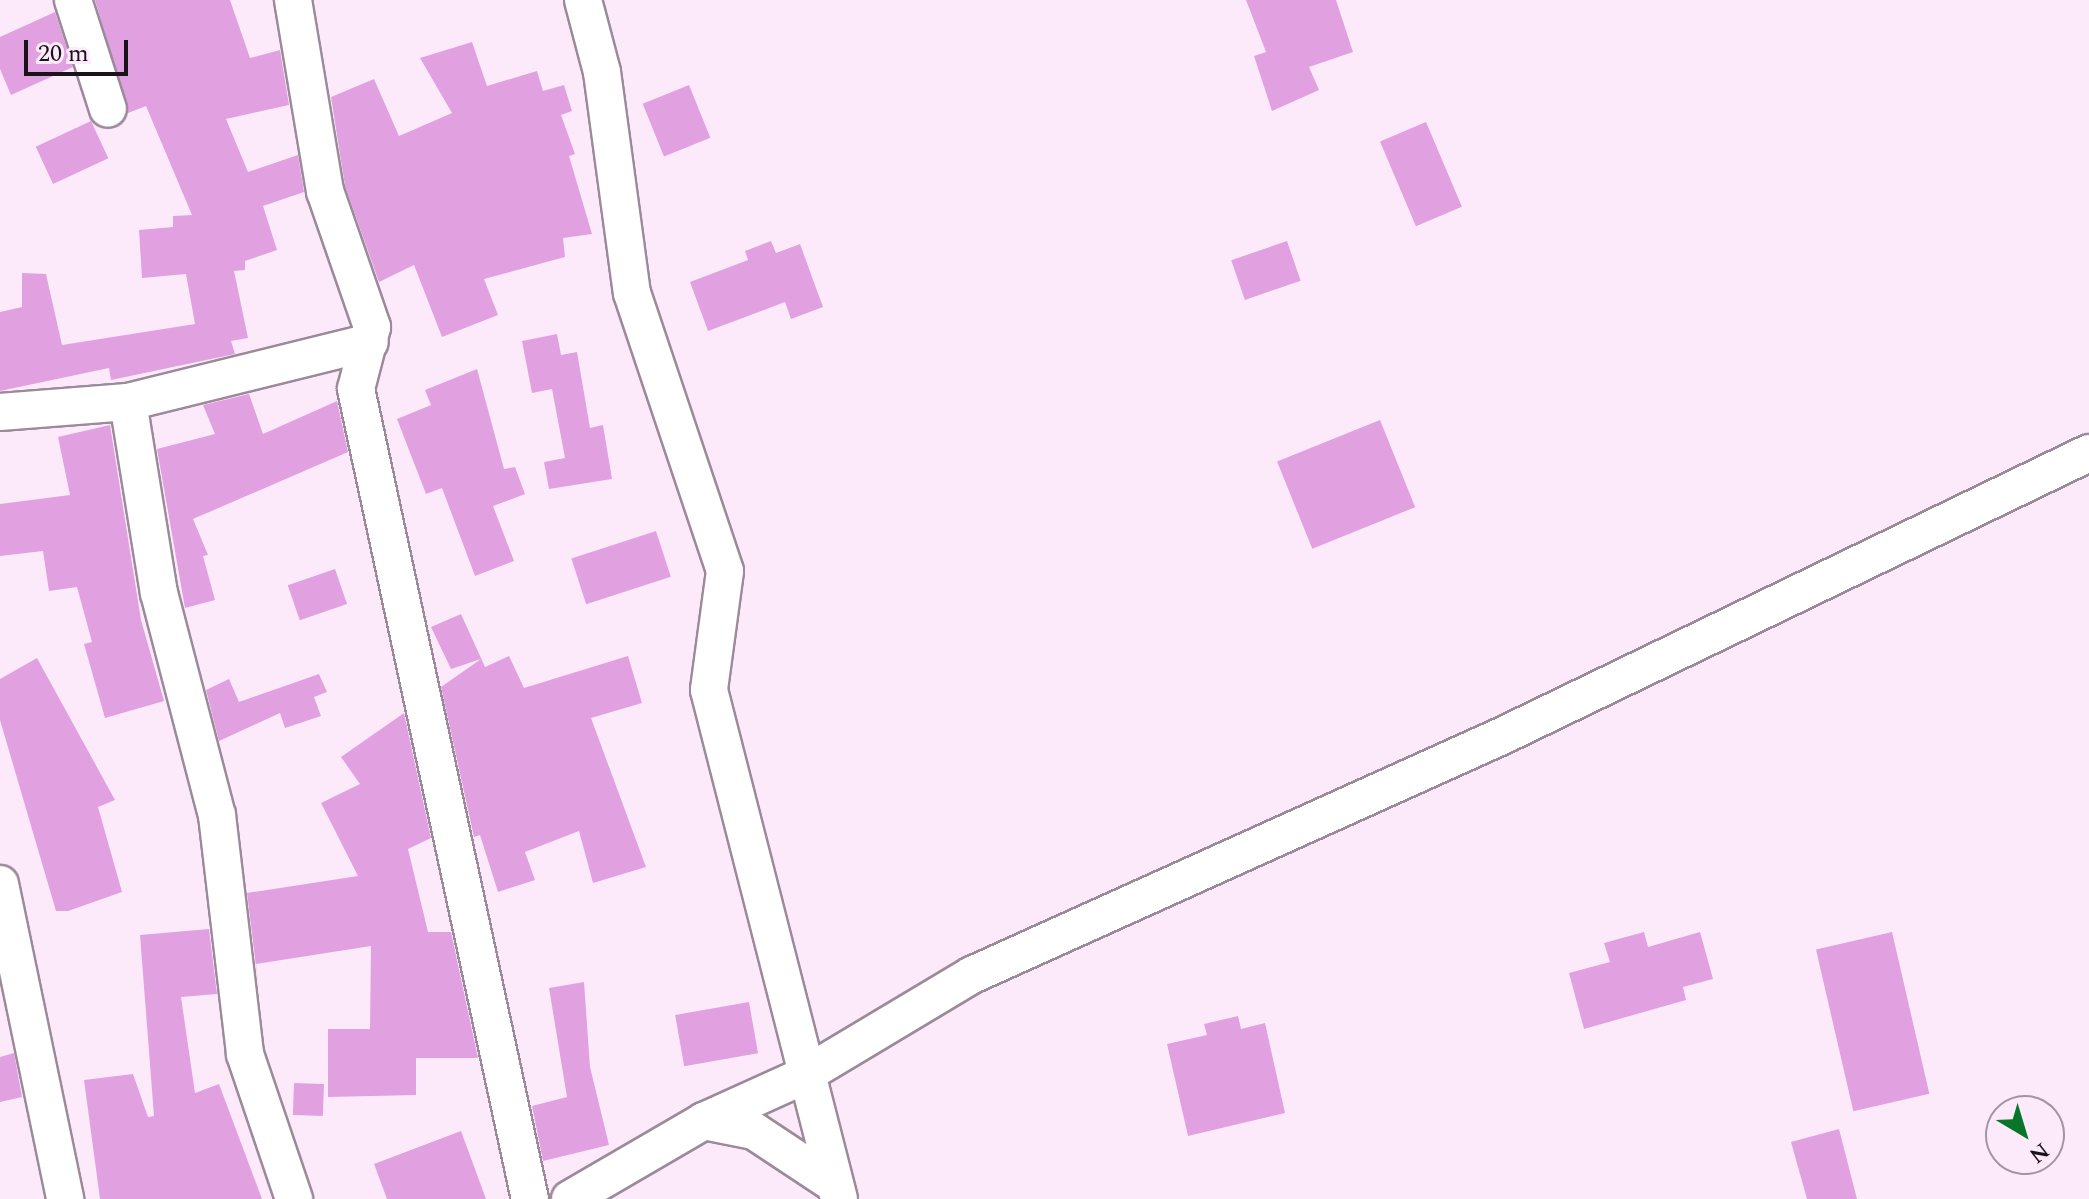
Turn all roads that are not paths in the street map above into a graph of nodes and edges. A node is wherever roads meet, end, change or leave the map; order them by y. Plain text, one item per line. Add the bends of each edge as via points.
1 (73, 0) edge
2 (293, 0) edge
3 (583, 0) edge
4 (108, 109) dead end
5 (370, 342) junction
6 (128, 402) junction
7 (0, 412) edge
8 (2089, 453) edge
9 (0, 884) edge
10 (803, 1076) junction
11 (704, 1121) junction
12 (836, 1192) edge
13 (65, 1199) edge
14 (294, 1199) edge
15 (530, 1199) edge
16 (570, 1199) edge

1 - 4 street
2 - 5 street via 325,191 372,327
3 - 10 street via 602,72 632,293 725,571 709,690
5 - 6 street
5 - 15 street via 356,389
6 - 7 street
6 - 14 street via 159,593 217,815 245,1054
8 - 10 street via 1504,735 972,975
9 - 13 street
10 - 11 street
10 - 12 street
11 - 12 street via 754,1131
11 - 16 street

